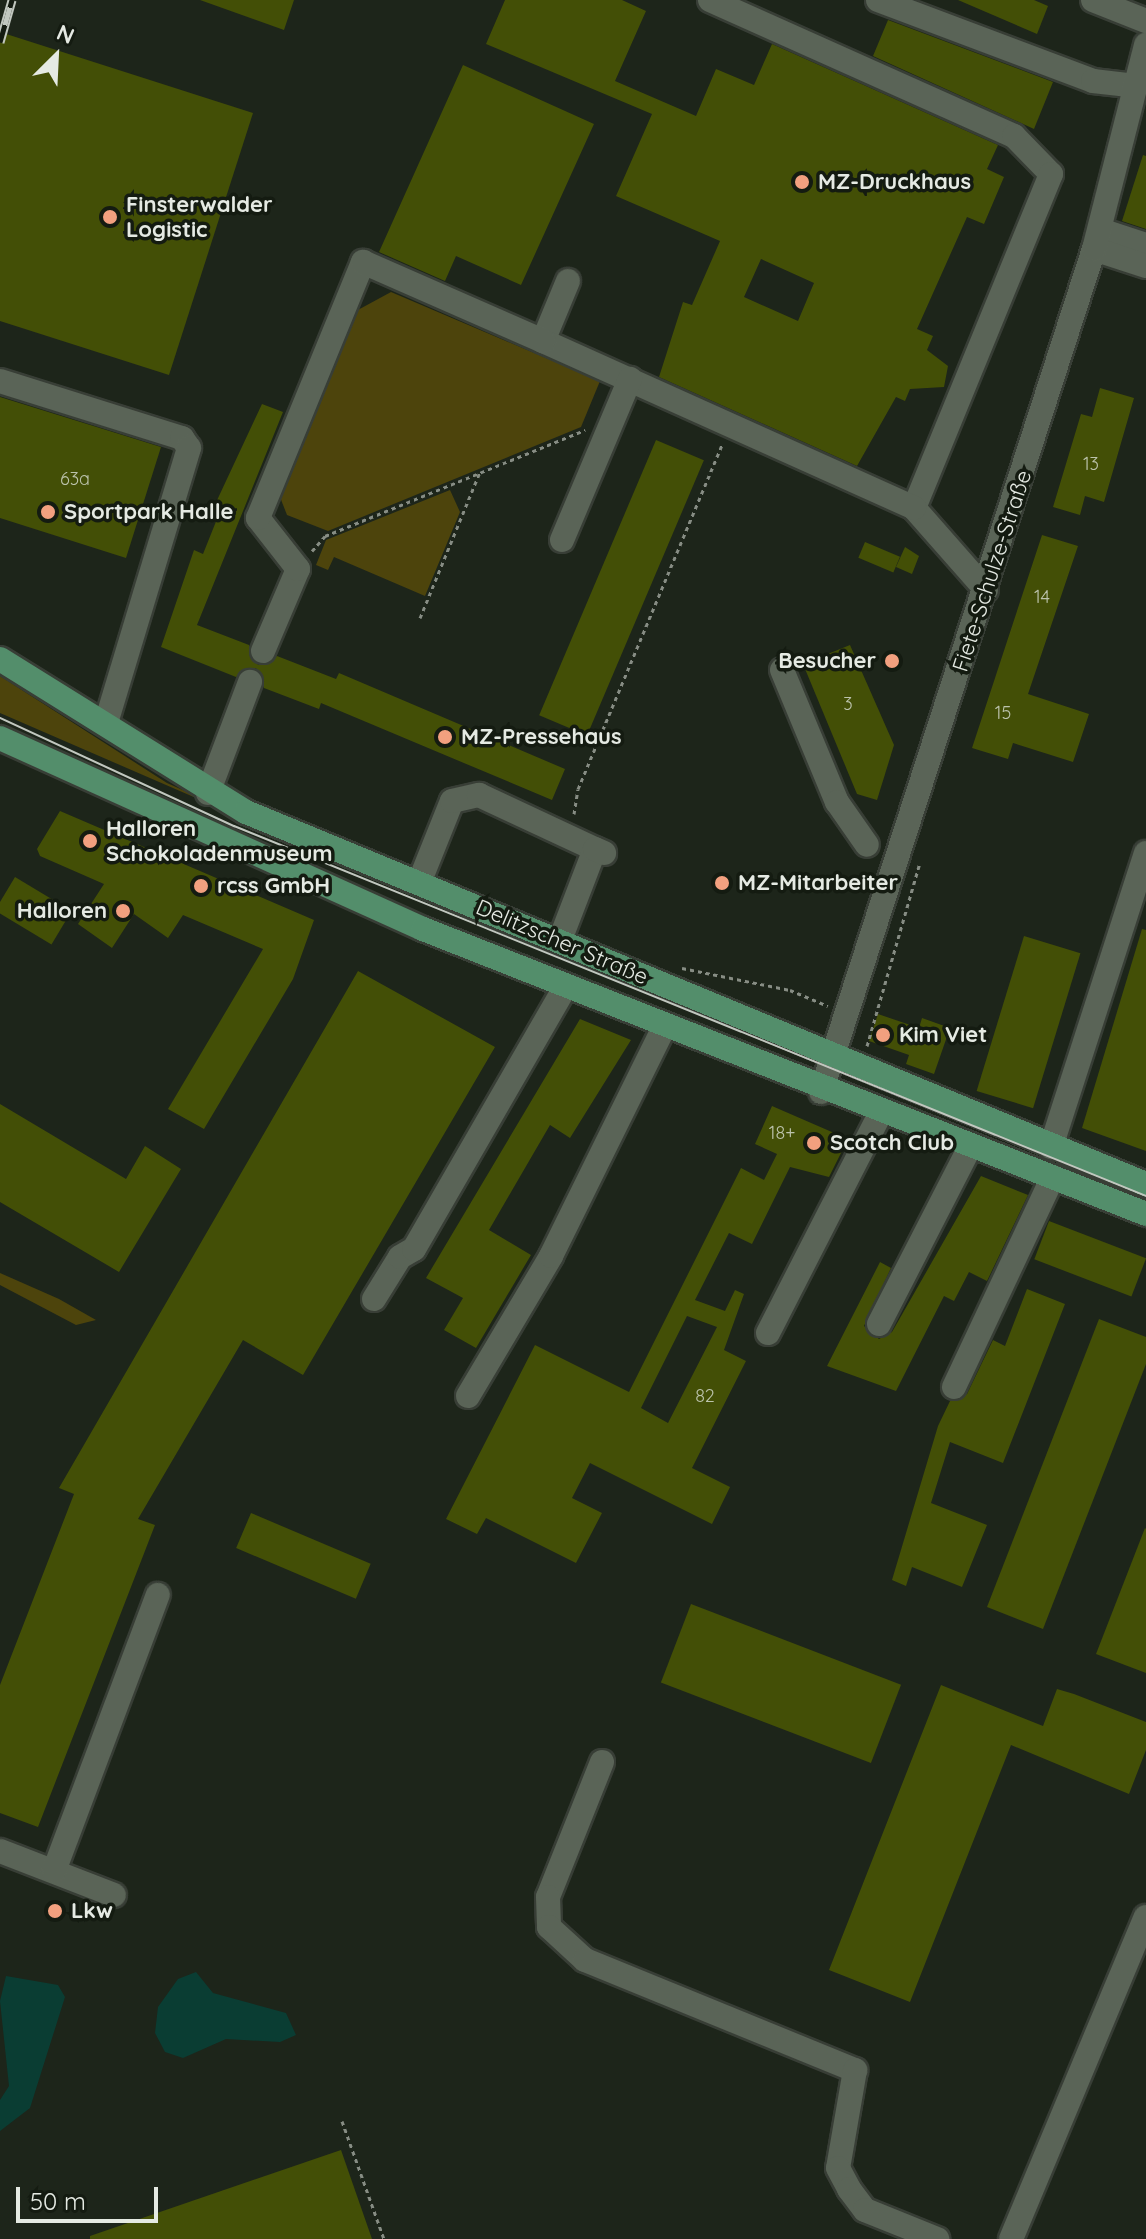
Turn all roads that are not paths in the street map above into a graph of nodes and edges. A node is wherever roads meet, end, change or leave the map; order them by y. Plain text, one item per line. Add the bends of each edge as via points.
1 (710, 0) edge
2 (878, 0) edge
3 (1093, 0) edge
4 (1146, 21) edge
5 (1146, 45) edge
6 (1136, 86) junction
7 (1136, 126) edge
8 (1097, 240) junction
9 (1146, 245) edge
10 (1146, 266) edge
11 (568, 281) dead end
12 (543, 341) junction
13 (630, 379) junction
14 (0, 381) edge
15 (914, 508) junction
16 (562, 540) dead end
17 (986, 590) junction
18 (263, 651) dead end
19 (0, 659) edge
20 (782, 670) dead end
21 (250, 682) dead end
22 (106, 723) junction
23 (0, 738) edge
24 (208, 793) junction
25 (867, 845) dead end
26 (1146, 853) edge
27 (419, 883) junction
28 (560, 940) junction
29 (565, 987) junction
30 (664, 1027) junction
31 (835, 1055) junction
32 (821, 1092) junction
33 (880, 1114) junction
34 (971, 1145) junction
35 (1051, 1147) junction
36 (1053, 1177) junction
37 (1146, 1184) edge
38 (1146, 1214) edge
39 (374, 1299) dead end
40 (879, 1324) dead end
41 (768, 1333) dead end
42 (954, 1387) dead end
43 (468, 1396) dead end
44 (158, 1595) dead end
45 (602, 1762) dead end
46 (0, 1851) edge
47 (54, 1871) junction
48 (114, 1895) dead end
49 (1144, 1925) edge
50 (937, 2239) edge
51 (1011, 2239) edge

1 - 15 street via 1014,136 1051,174
2 - 6 street via 1093,81
3 - 4 street
5 - 6 street, Fiete-Schulze-Straße
6 - 7 street, Fiete-Schulze-Straße
7 - 8 street, Fiete-Schulze-Straße
8 - 9 street
8 - 10 street
8 - 17 street, Fiete-Schulze-Straße
11 - 12 street
12 - 13 street
12 - 18 street via 363,262 258,518 298,569
13 - 15 street
13 - 16 street
14 - 22 street via 182,438 189,448
15 - 17 street
17 - 31 street, Fiete-Schulze-Straße via 860,1020
19 - 22 main road, Delitzscher Straße
20 - 25 street via 837,802
21 - 24 street
22 - 24 main road, Delitzscher Straße
23 - 29 main road, Delitzscher Straße
24 - 27 main road, Delitzscher Straße
26 - 35 street
27 - 28 main road, Delitzscher Straße
27 - 28 street via 452,801 479,795 599,851
28 - 31 main road, Delitzscher Straße
29 - 30 main road, Delitzscher Straße
29 - 39 street via 414,1249 400,1257
30 - 32 main road, Delitzscher Straße
30 - 43 street via 551,1256
31 - 32 street, Fiete-Schulze-Straße
31 - 35 main road, Delitzscher Straße
32 - 33 main road, Delitzscher Straße
33 - 34 main road, Delitzscher Straße
33 - 41 street
34 - 36 main road, Delitzscher Straße
34 - 40 street
35 - 37 main road, Delitzscher Straße
36 - 38 main road, Delitzscher Straße
36 - 42 street
44 - 47 street
45 - 50 street via 548,1897 549,1927 585,1960 855,2070 838,2168 865,2210
46 - 47 street
47 - 48 street
49 - 51 street

